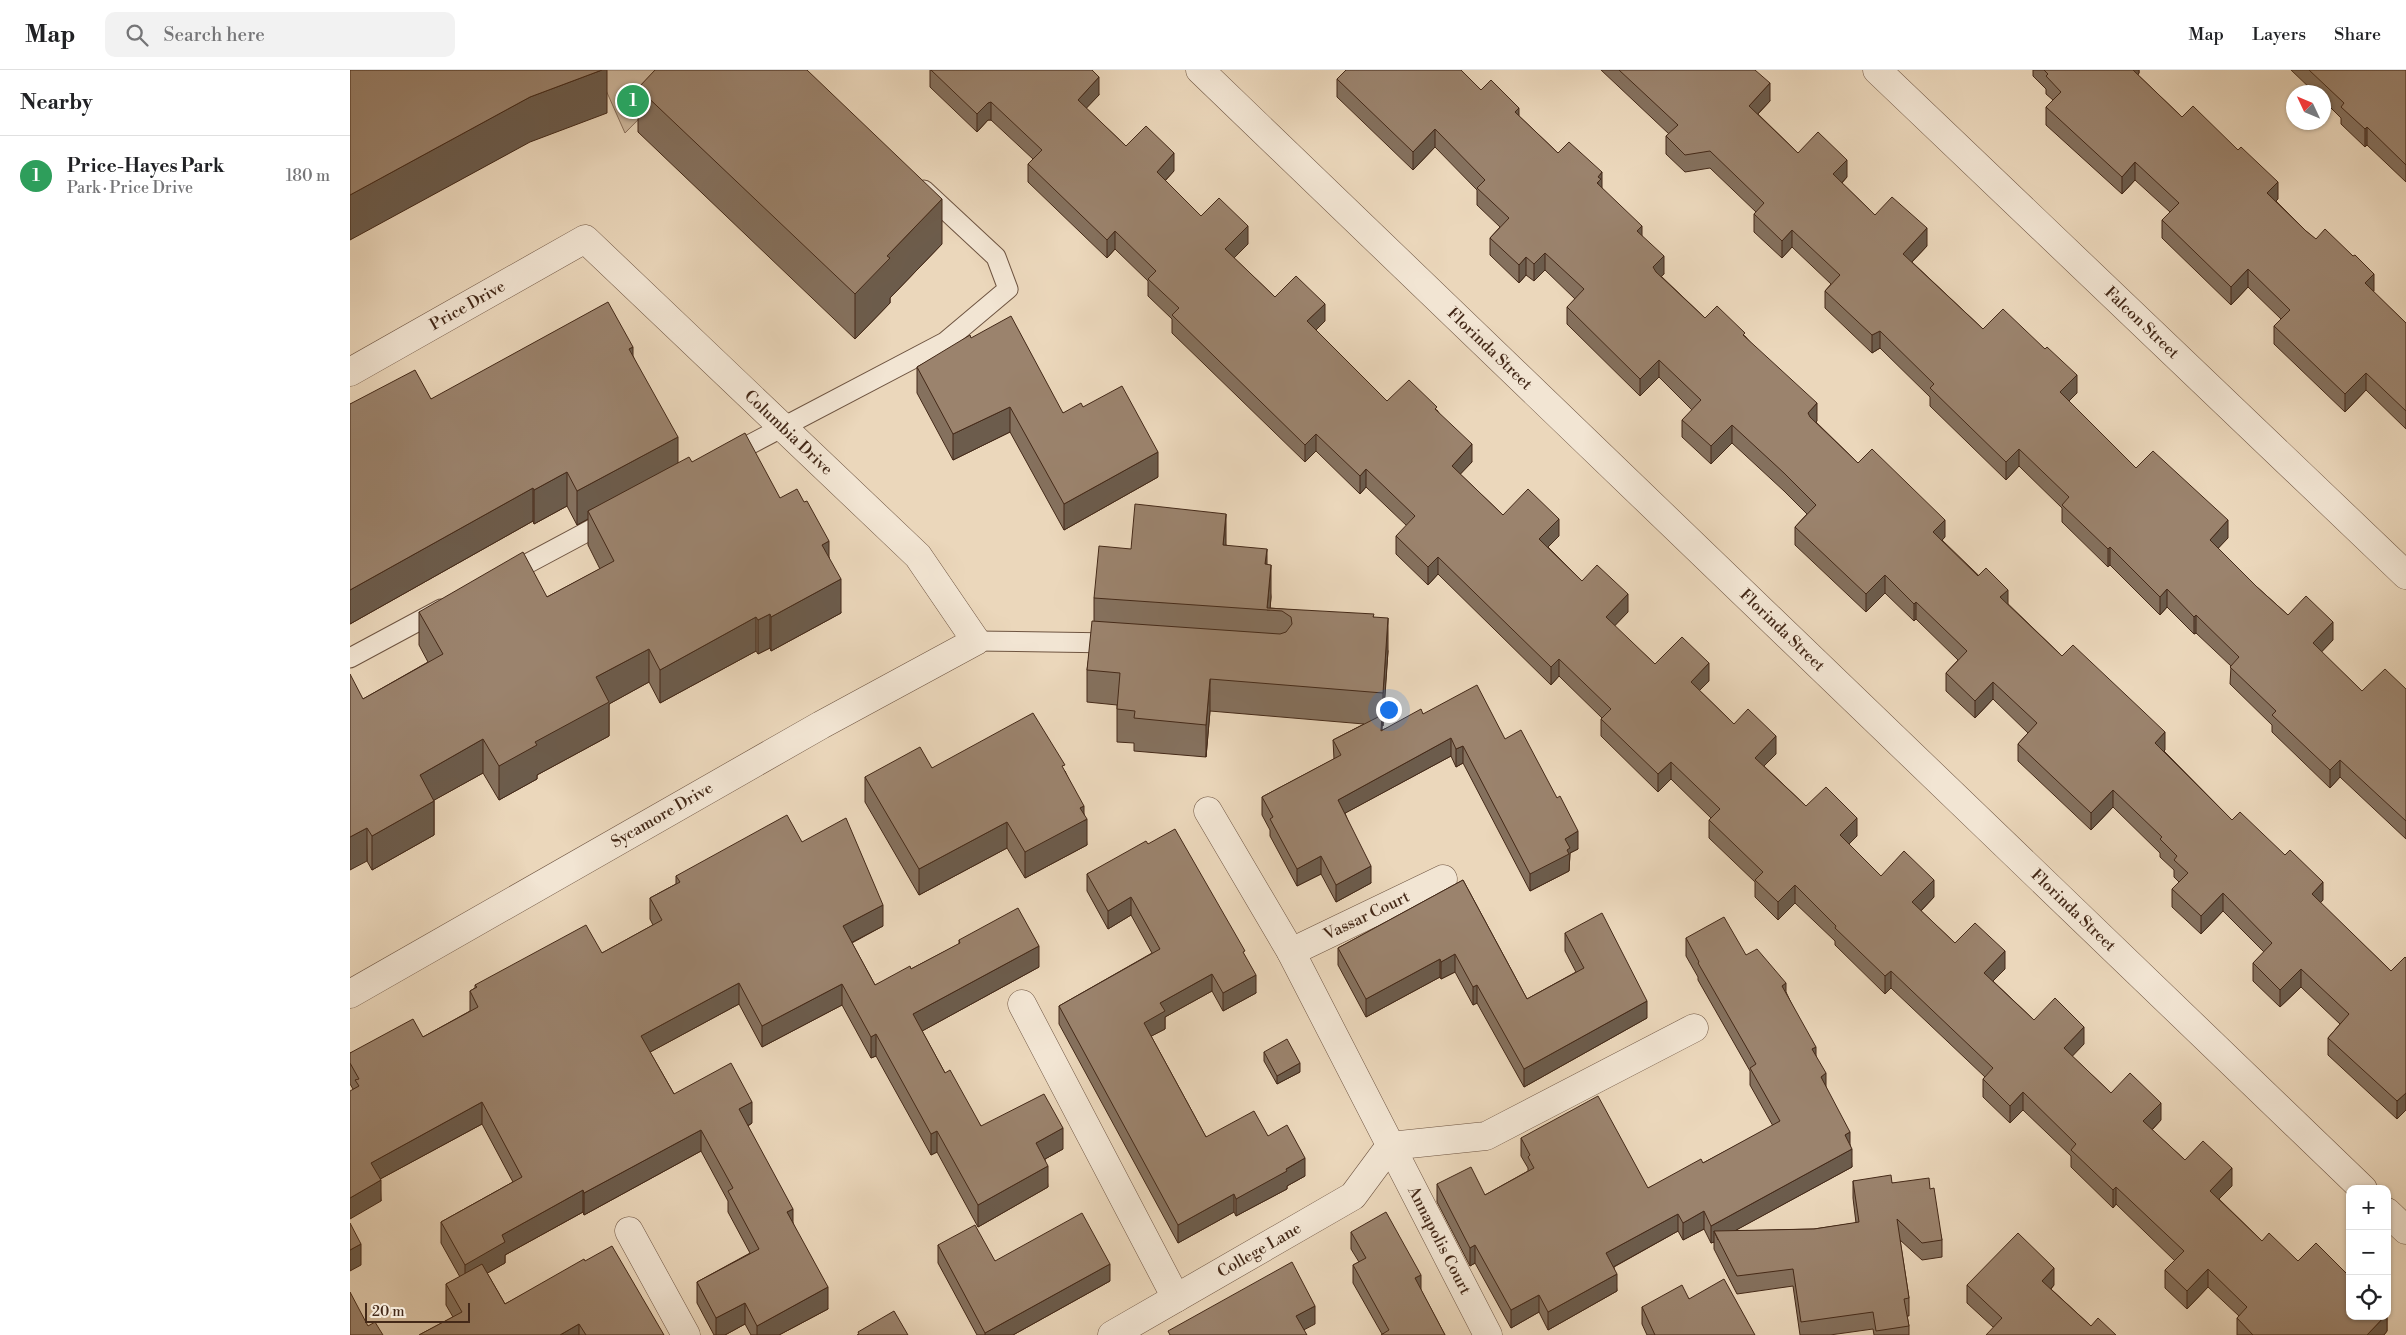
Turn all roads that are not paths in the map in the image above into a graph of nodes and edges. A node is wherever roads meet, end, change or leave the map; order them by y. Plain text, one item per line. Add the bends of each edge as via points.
1 (1200, 70) edge
2 (1877, 70) edge
3 (910, 177) edge
4 (585, 239) joint
5 (350, 372) edge
6 (782, 427) junction
7 (713, 464) edge
8 (627, 510) edge
9 (2406, 575) edge
10 (488, 584) edge
11 (454, 603) edge
12 (976, 641) junction
13 (1134, 645) edge
14 (350, 658) edge
15 (1208, 811) dead end
16 (1443, 879) dead end
17 (1291, 952) junction
18 (350, 994) edge
19 (1022, 1004) dead end
20 (1694, 1028) dead end
21 (1390, 1146) junction
22 (2359, 1185) edge
23 (2391, 1216) edge
24 (2406, 1230) edge
25 (629, 1231) dead end
26 (1176, 1298) junction
27 (1120, 1333) edge
28 (686, 1335) edge
29 (1488, 1335) edge

1 - 22 street, Florinda Street
2 - 9 street, Falcon Street
3 - 6 lane via 996,257 1008,289 945,342
4 - 5 street, Price Drive
4 - 6 street, Columbia Drive
6 - 7 lane
6 - 12 street, Columbia Drive via 918,556
8 - 10 lane
11 - 14 lane
12 - 13 lane
12 - 18 street, Sycamore Drive via 821,725
15 - 17 street, Annapolis Court
16 - 17 street, Vassar Court
17 - 21 street, Annapolis Court
19 - 26 street
20 - 21 street via 1486,1136
21 - 26 street, College Lane via 1353,1196
21 - 29 street, Annapolis Court
23 - 24 street
25 - 28 street
26 - 27 street, College Lane

